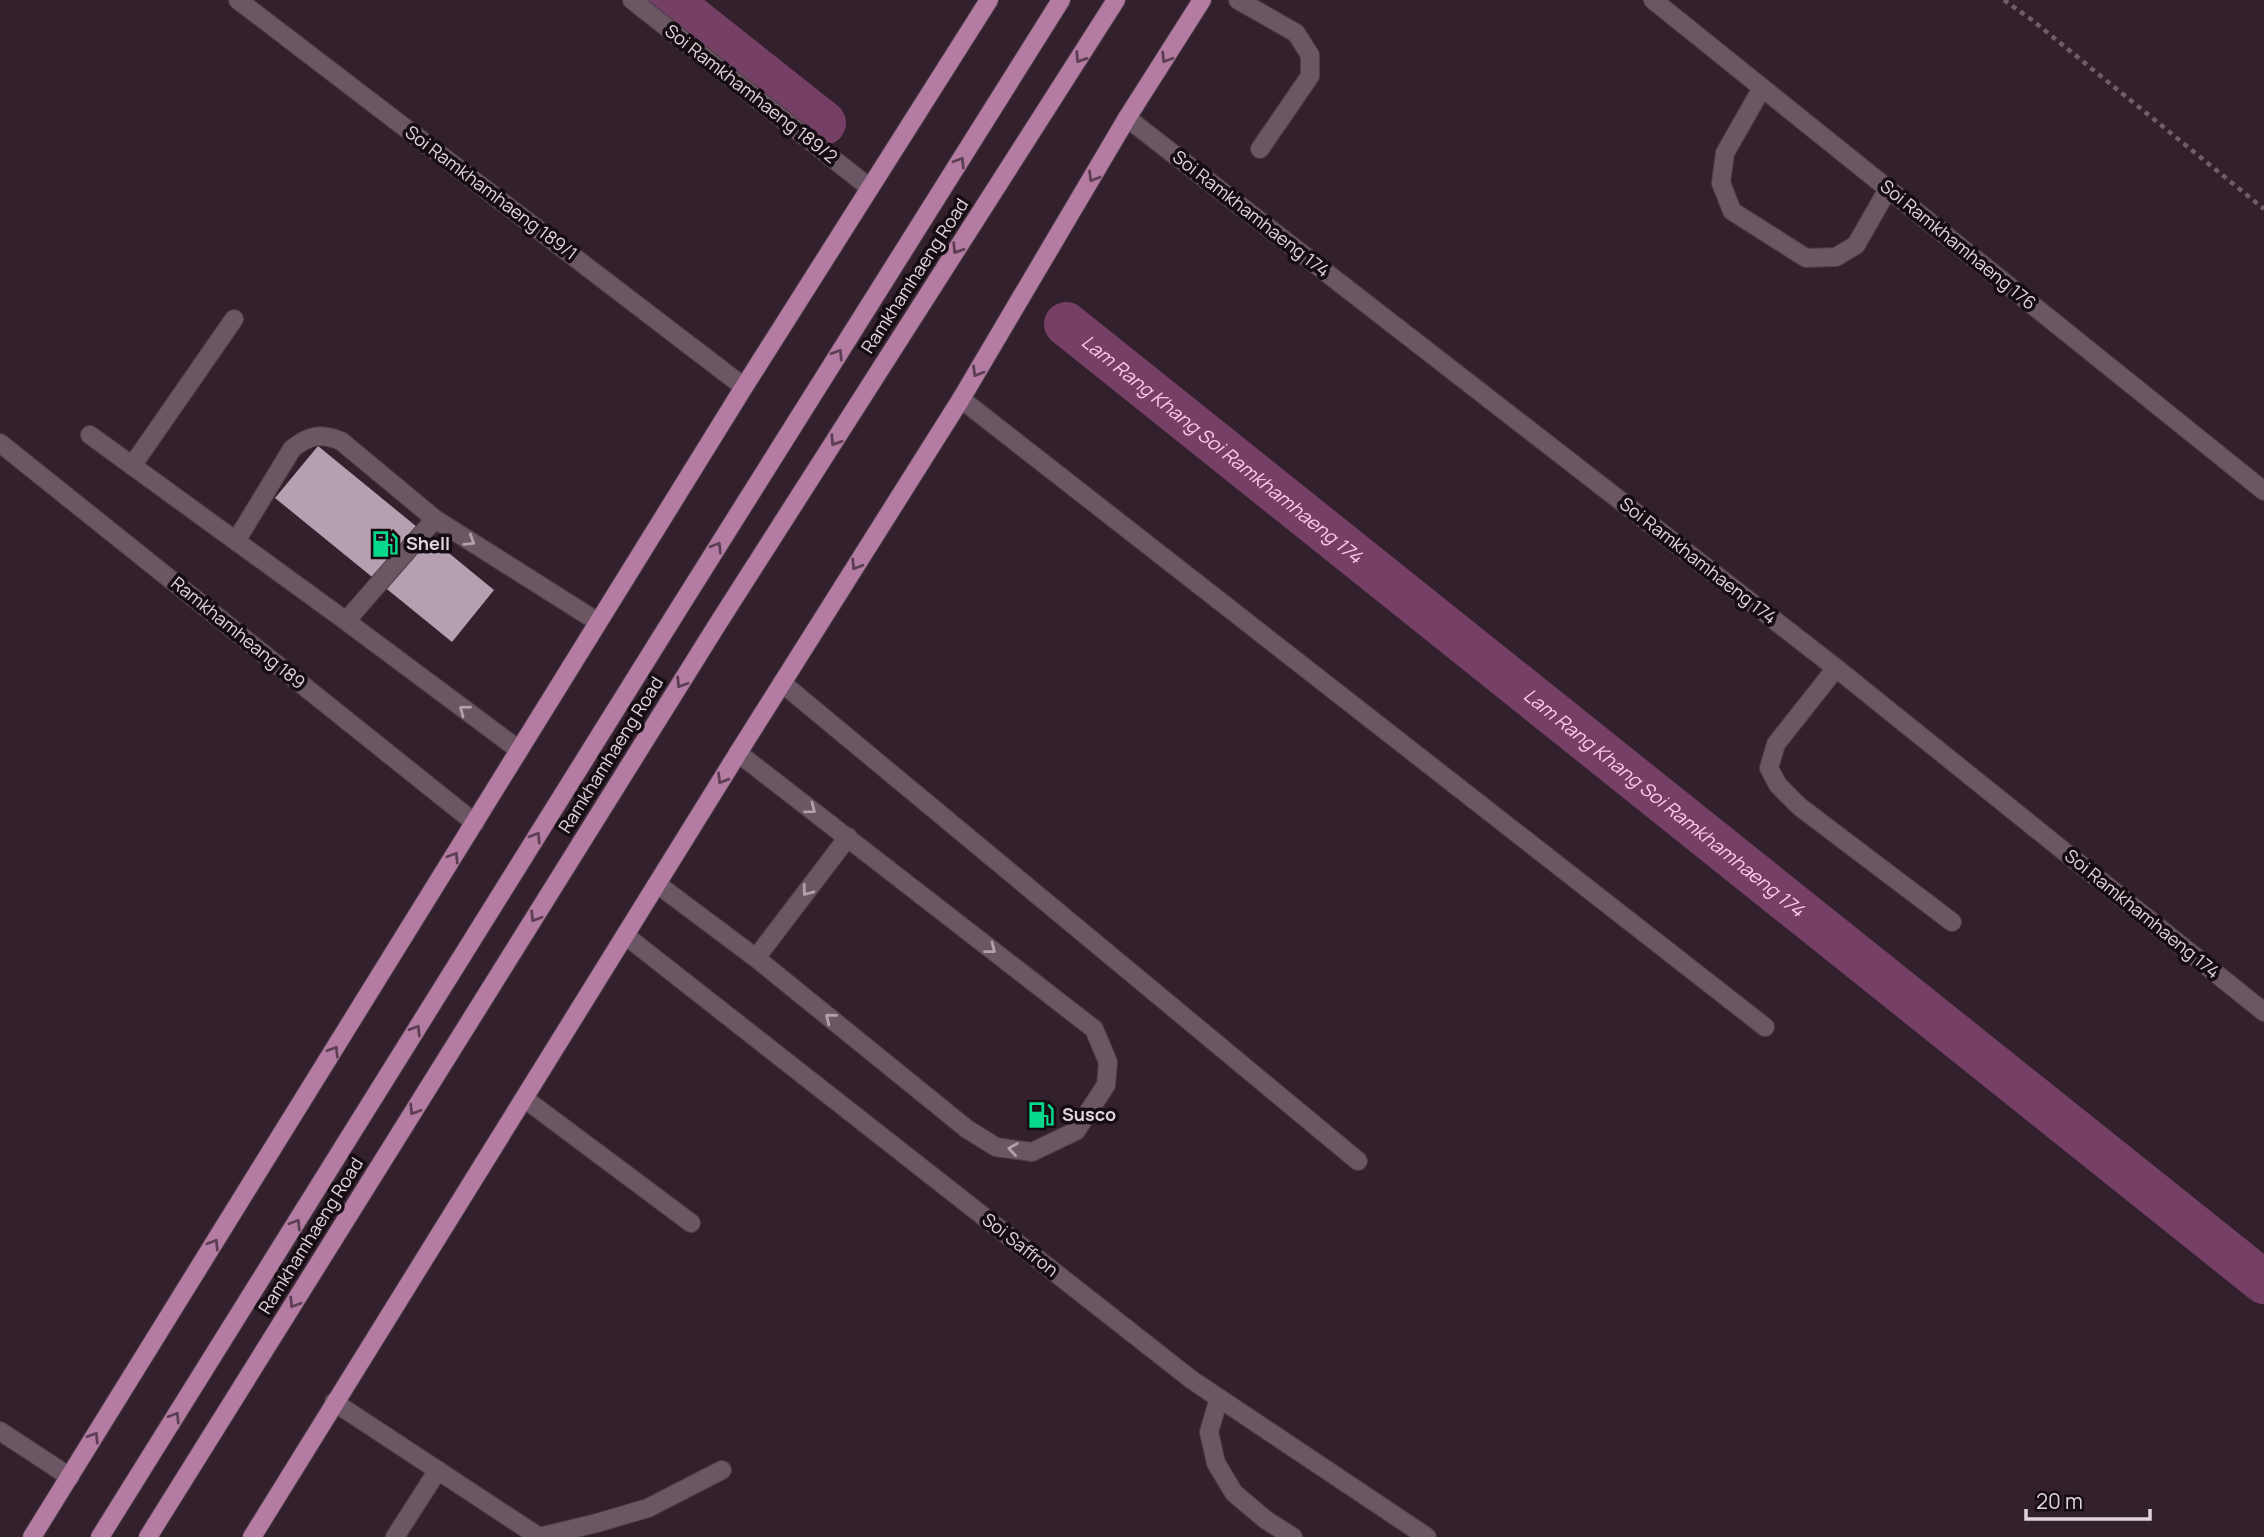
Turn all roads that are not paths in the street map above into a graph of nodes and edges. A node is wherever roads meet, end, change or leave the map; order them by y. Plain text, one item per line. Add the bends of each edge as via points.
1 (238, 0) edge
2 (632, 0) edge
3 (989, 0) edge
4 (1061, 0) edge
5 (1116, 0) edge
6 (1202, 0) edge
7 (1238, 0) edge
8 (1653, 0) edge
9 (1762, 88) junction
10 (1127, 118) junction
11 (1260, 149) dead end
12 (870, 188) junction
13 (1888, 189) junction
14 (234, 319) dead end
15 (744, 387) junction
16 (961, 399) junction
17 (90, 435) dead end
18 (0, 443) edge
19 (132, 466) junction
20 (2264, 491) edge
21 (435, 519) junction
22 (236, 541) junction
23 (346, 621) junction
24 (598, 622) junction
25 (1836, 668) junction
26 (782, 683) junction
27 (519, 750) junction
28 (738, 752) junction
29 (475, 823) junction
30 (848, 837) junction
31 (657, 884) junction
32 (1952, 922) dead end
33 (626, 936) junction
34 (756, 958) junction
35 (2264, 1012) edge
36 (1765, 1027) dead end
37 (525, 1099) junction
38 (1358, 1161) dead end
39 (691, 1223) dead end
40 (1219, 1398) junction
41 (334, 1402) junction
42 (0, 1431) edge
43 (438, 1470) junction
44 (722, 1470) dead end
45 (70, 1477) junction
46 (32, 1537) edge
47 (100, 1537) edge
48 (148, 1537) edge
49 (252, 1537) edge
50 (395, 1537) edge
51 (539, 1537) edge
52 (1293, 1537) edge
53 (1427, 1537) edge

1 - 15 street, Soi Ramkhamhaeng 189/1
2 - 12 street, Soi Ramkhamhaeng 189/2
3 - 12 main road
47 -> 4 main road, Ramkhamhaeng Road
5 -> 48 main road, Ramkhamhaeng Road via 717,625
6 -> 10 main road
7 - 11 street via 1296,33 1310,55 1310,76
8 - 9 street, Soi Ramkhamhaeng 176
9 - 13 street, Soi Ramkhamhaeng 176
9 - 13 street via 1725,153 1721,183 1732,211 1805,258 1836,257 1856,245
10 -> 16 main road
10 - 25 street, Soi Ramkhamhaeng 174
12 - 15 main road
13 - 20 street, Soi Ramkhamhaeng 176
14 - 19 street
15 - 24 main road
16 -> 26 main road
16 - 36 street
17 - 19 street
18 - 29 street, Ramkhamheang 189
19 - 22 street
21 - 22 street via 341,442 315,435 292,449
21 - 23 street
21 -> 24 street
22 - 23 street
27 -> 23 street
24 - 27 main road
25 - 32 street via 1776,744 1769,768 1778,785 1800,807
25 - 35 street, Soi Ramkhamhaeng 174
26 - 28 main road
26 - 38 street
27 - 29 main road
28 -> 30 street
28 -> 31 main road
45 -> 29 main road
30 -> 34 street
30 -> 34 street via 1094,1029 1108,1062 1106,1085 1076,1131 1032,1152 996,1147 958,1122
31 - 33 main road
31 - 34 street
33 - 37 main road
33 - 40 street, Soi Saffron
37 - 39 street
37 - 41 main road
40 - 52 street via 1209,1432 1216,1463 1234,1493
40 - 53 street, Soi Saffron
41 - 43 street
41 - 49 main road
42 - 45 street
43 - 50 street
43 - 51 street
44 - 51 street via 648,1508
45 - 46 main road

